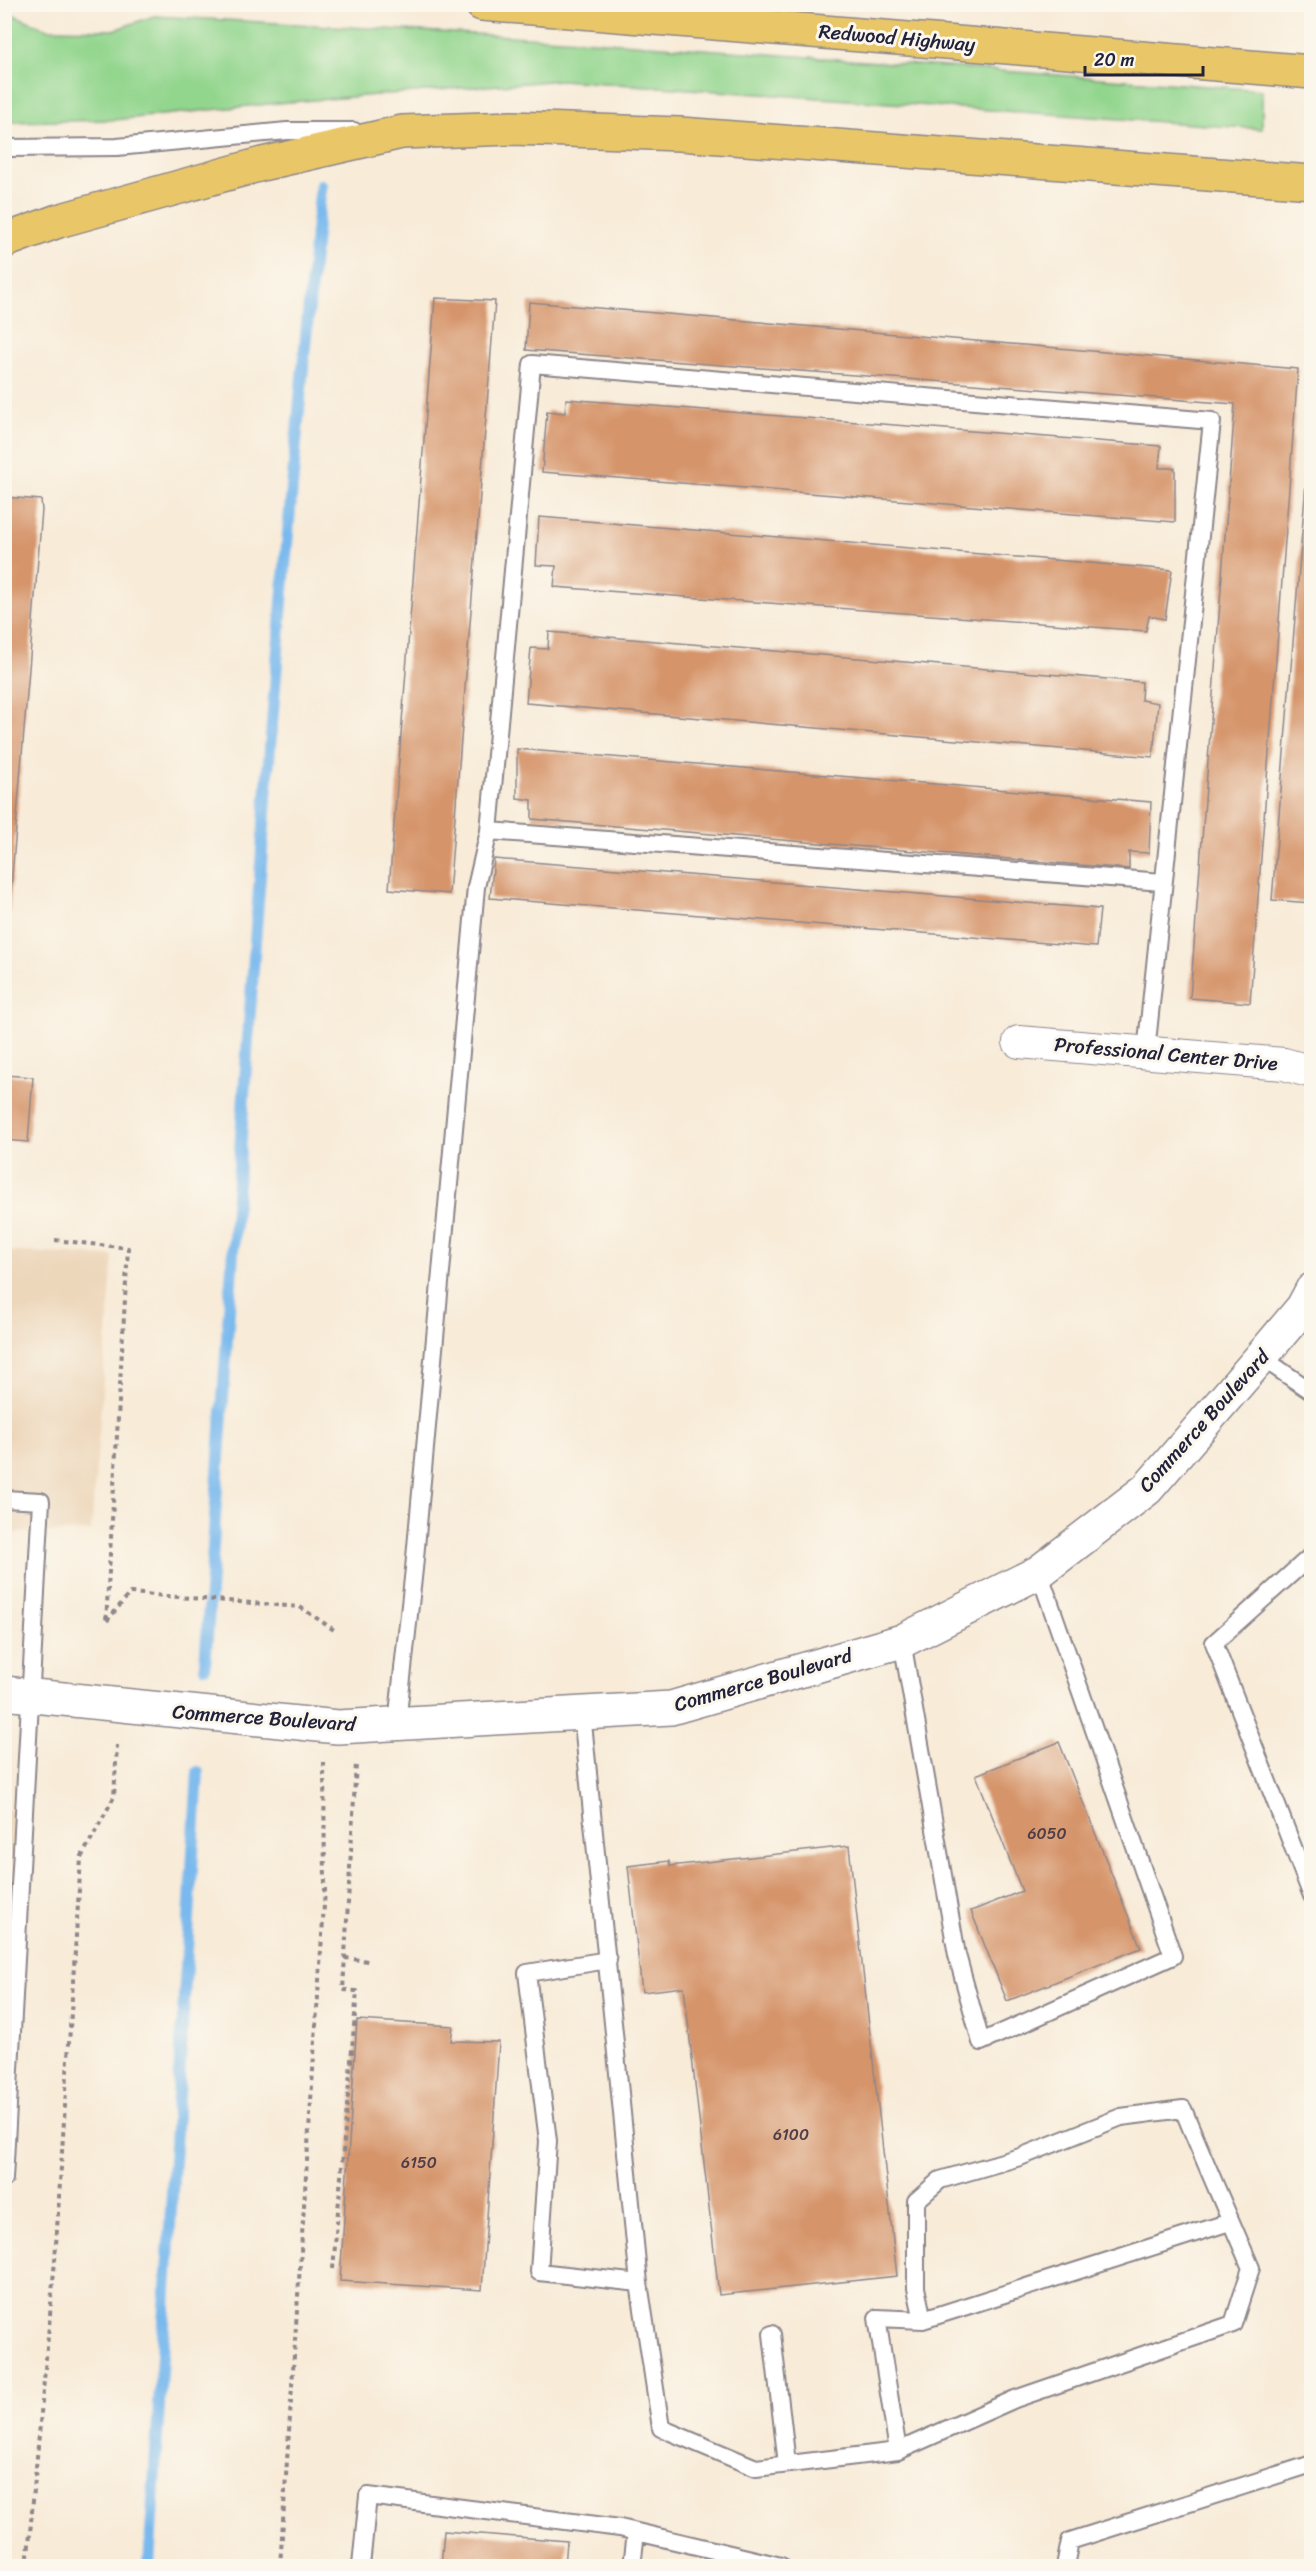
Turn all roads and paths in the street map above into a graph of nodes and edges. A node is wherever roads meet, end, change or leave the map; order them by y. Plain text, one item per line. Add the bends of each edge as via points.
1 (482, 4) edge
2 (1311, 72) edge
3 (402, 132) junction
4 (4, 148) edge
5 (1311, 182) edge
6 (4, 242) edge
7 (489, 831) junction
8 (1163, 882) junction
9 (1019, 1042) dead end
10 (1146, 1052) junction
11 (1311, 1072) edge
12 (54, 1240) dead end
13 (1311, 1290) edge
14 (1261, 1357) junction
15 (1311, 1392) edge
16 (4, 1499) edge
17 (1311, 1555) edge
18 (1039, 1572) junction
19 (337, 1632) dead end
20 (902, 1641) junction
21 (17, 1695) edge
22 (582, 1713) junction
23 (397, 1724) junction
24 (117, 1745) dead end
25 (324, 1761) dead end
26 (356, 1763) dead end
27 (1311, 1896) edge
28 (345, 1958) junction
29 (608, 1960) junction
30 (368, 1961) dead end
31 (4, 2179) edge
32 (1230, 2222) junction
33 (333, 2269) dead end
34 (639, 2283) junction
35 (923, 2320) junction
36 (772, 2334) dead end
37 (898, 2451) junction
38 (787, 2464) junction
39 (1311, 2464) edge
40 (636, 2532) junction
41 (27, 2566) edge
42 (279, 2566) edge
43 (361, 2566) edge
44 (632, 2566) edge
45 (780, 2566) edge
46 (1065, 2566) edge

1 - 2 highway, Redwood Highway
3 - 4 lane via 287,131 117,147
3 - 5 highway via 512,128 680,134
3 - 6 highway via 186,185 58,221
7 - 8 lane
7 - 8 lane via 532,364 1212,421
7 - 23 lane via 476,887
8 - 10 lane
9 - 10 street, Professional Center Drive
10 - 11 street, Professional Center Drive via 1284,1064
12 - 19 path via 128,1248 106,1622 130,1593 300,1607
13 - 14 street, Commerce Boulevard via 1303,1307
14 - 15 lane
14 - 18 street, Commerce Boulevard via 1147,1489
16 - 21 lane via 41,1502
17 - 27 lane via 1214,1643
18 - 20 street, Commerce Boulevard
18 - 20 lane via 1173,1956 981,2042 957,1955
20 - 22 street, Commerce Boulevard via 671,1708
21 - 23 street, Commerce Boulevard via 338,1727
21 - 31 lane
22 - 23 street, Commerce Boulevard
22 - 29 lane
24 - 41 path via 114,1797 81,1858 55,2260
25 - 42 path via 325,1890
26 - 28 path
28 - 30 path
28 - 33 path via 343,1990 357,1991
29 - 34 lane
29 - 34 lane via 527,1973 548,2141 539,2272
32 - 35 lane
32 - 35 lane via 1183,2109 1121,2117 1020,2157 940,2180 916,2201 916,2288
32 - 37 lane via 1251,2268 1233,2324 1015,2399
34 - 38 lane via 661,2428 756,2468
35 - 37 lane via 877,2318
36 - 38 lane
37 - 38 lane
39 - 46 lane via 1070,2541
40 - 43 lane via 368,2496
40 - 44 lane
40 - 45 lane

